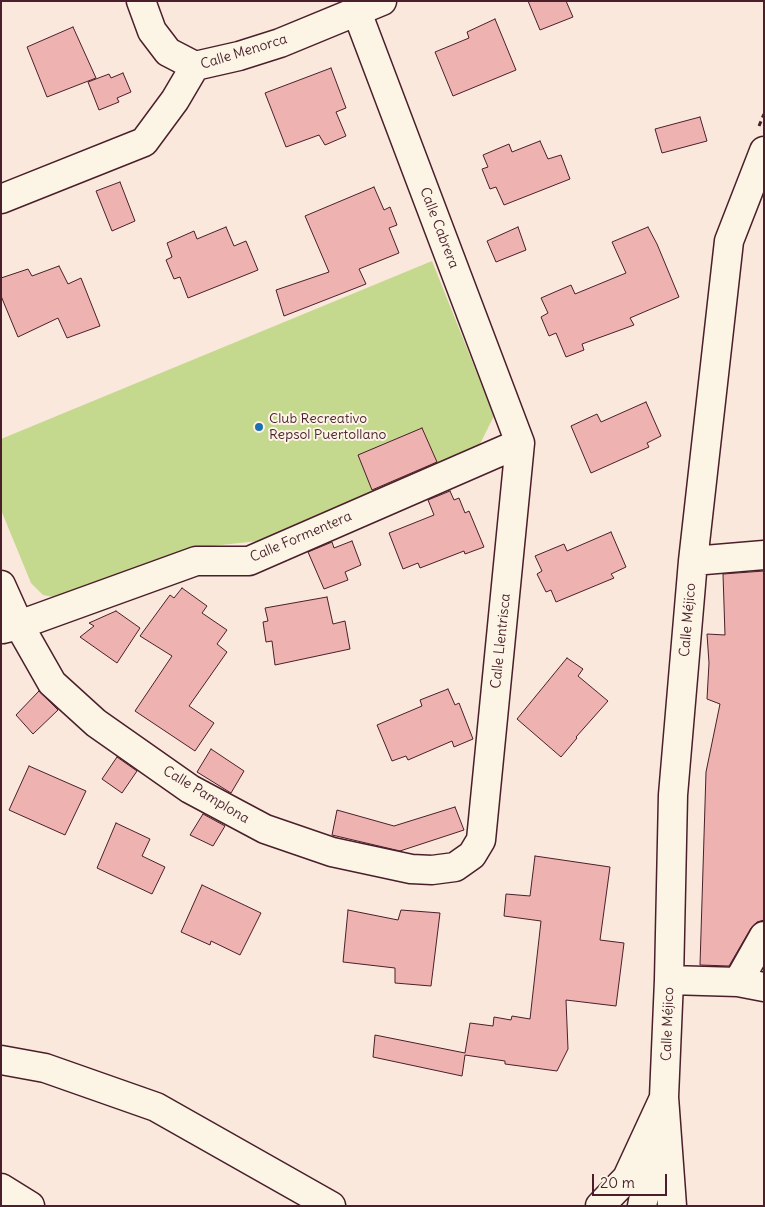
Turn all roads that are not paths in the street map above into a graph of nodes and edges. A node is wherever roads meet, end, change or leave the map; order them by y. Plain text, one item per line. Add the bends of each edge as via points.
1 (141, 1) edge
2 (382, 1) edge
3 (357, 12) junction
4 (195, 66) junction
5 (764, 150) edge
6 (1, 199) edge
7 (520, 443) junction
8 (758, 556) edge
9 (693, 562) junction
10 (1, 585) edge
11 (10, 627) edge
12 (481, 840) joint
13 (764, 936) edge
14 (669, 980) junction
15 (751, 985) edge
16 (1, 1060) edge
17 (664, 1097) junction
18 (1, 1188) edge
19 (30, 1206) edge
20 (331, 1206) edge
21 (600, 1206) edge
22 (642, 1206) edge
23 (672, 1206) edge

1 - 4 street via 152,31 168,52
2 - 3 street, Calle Menorca
3 - 4 street, Calle Menorca via 280,43
3 - 7 street, Calle Cabrera
4 - 6 street, Calle Menorca via 144,142
5 - 9 street, Calle Méjico via 729,241
7 - 11 street, Calle Formentera via 249,561 196,561
7 - 12 street, Calle Llentrisca
8 - 9 street
9 - 14 street, Calle Méjico via 672,795
10 - 11 street, Calle Pamplona
11 - 12 street, Calle Pamplona via 52,683 96,723 190,789 265,829 332,852 411,869 455,867 472,855
13 - 15 street
14 - 15 street
14 - 17 street, Calle Méjico
16 - 20 street via 45,1068 156,1108
17 - 21 street via 627,1178
17 - 22 street
17 - 23 street
18 - 19 street

